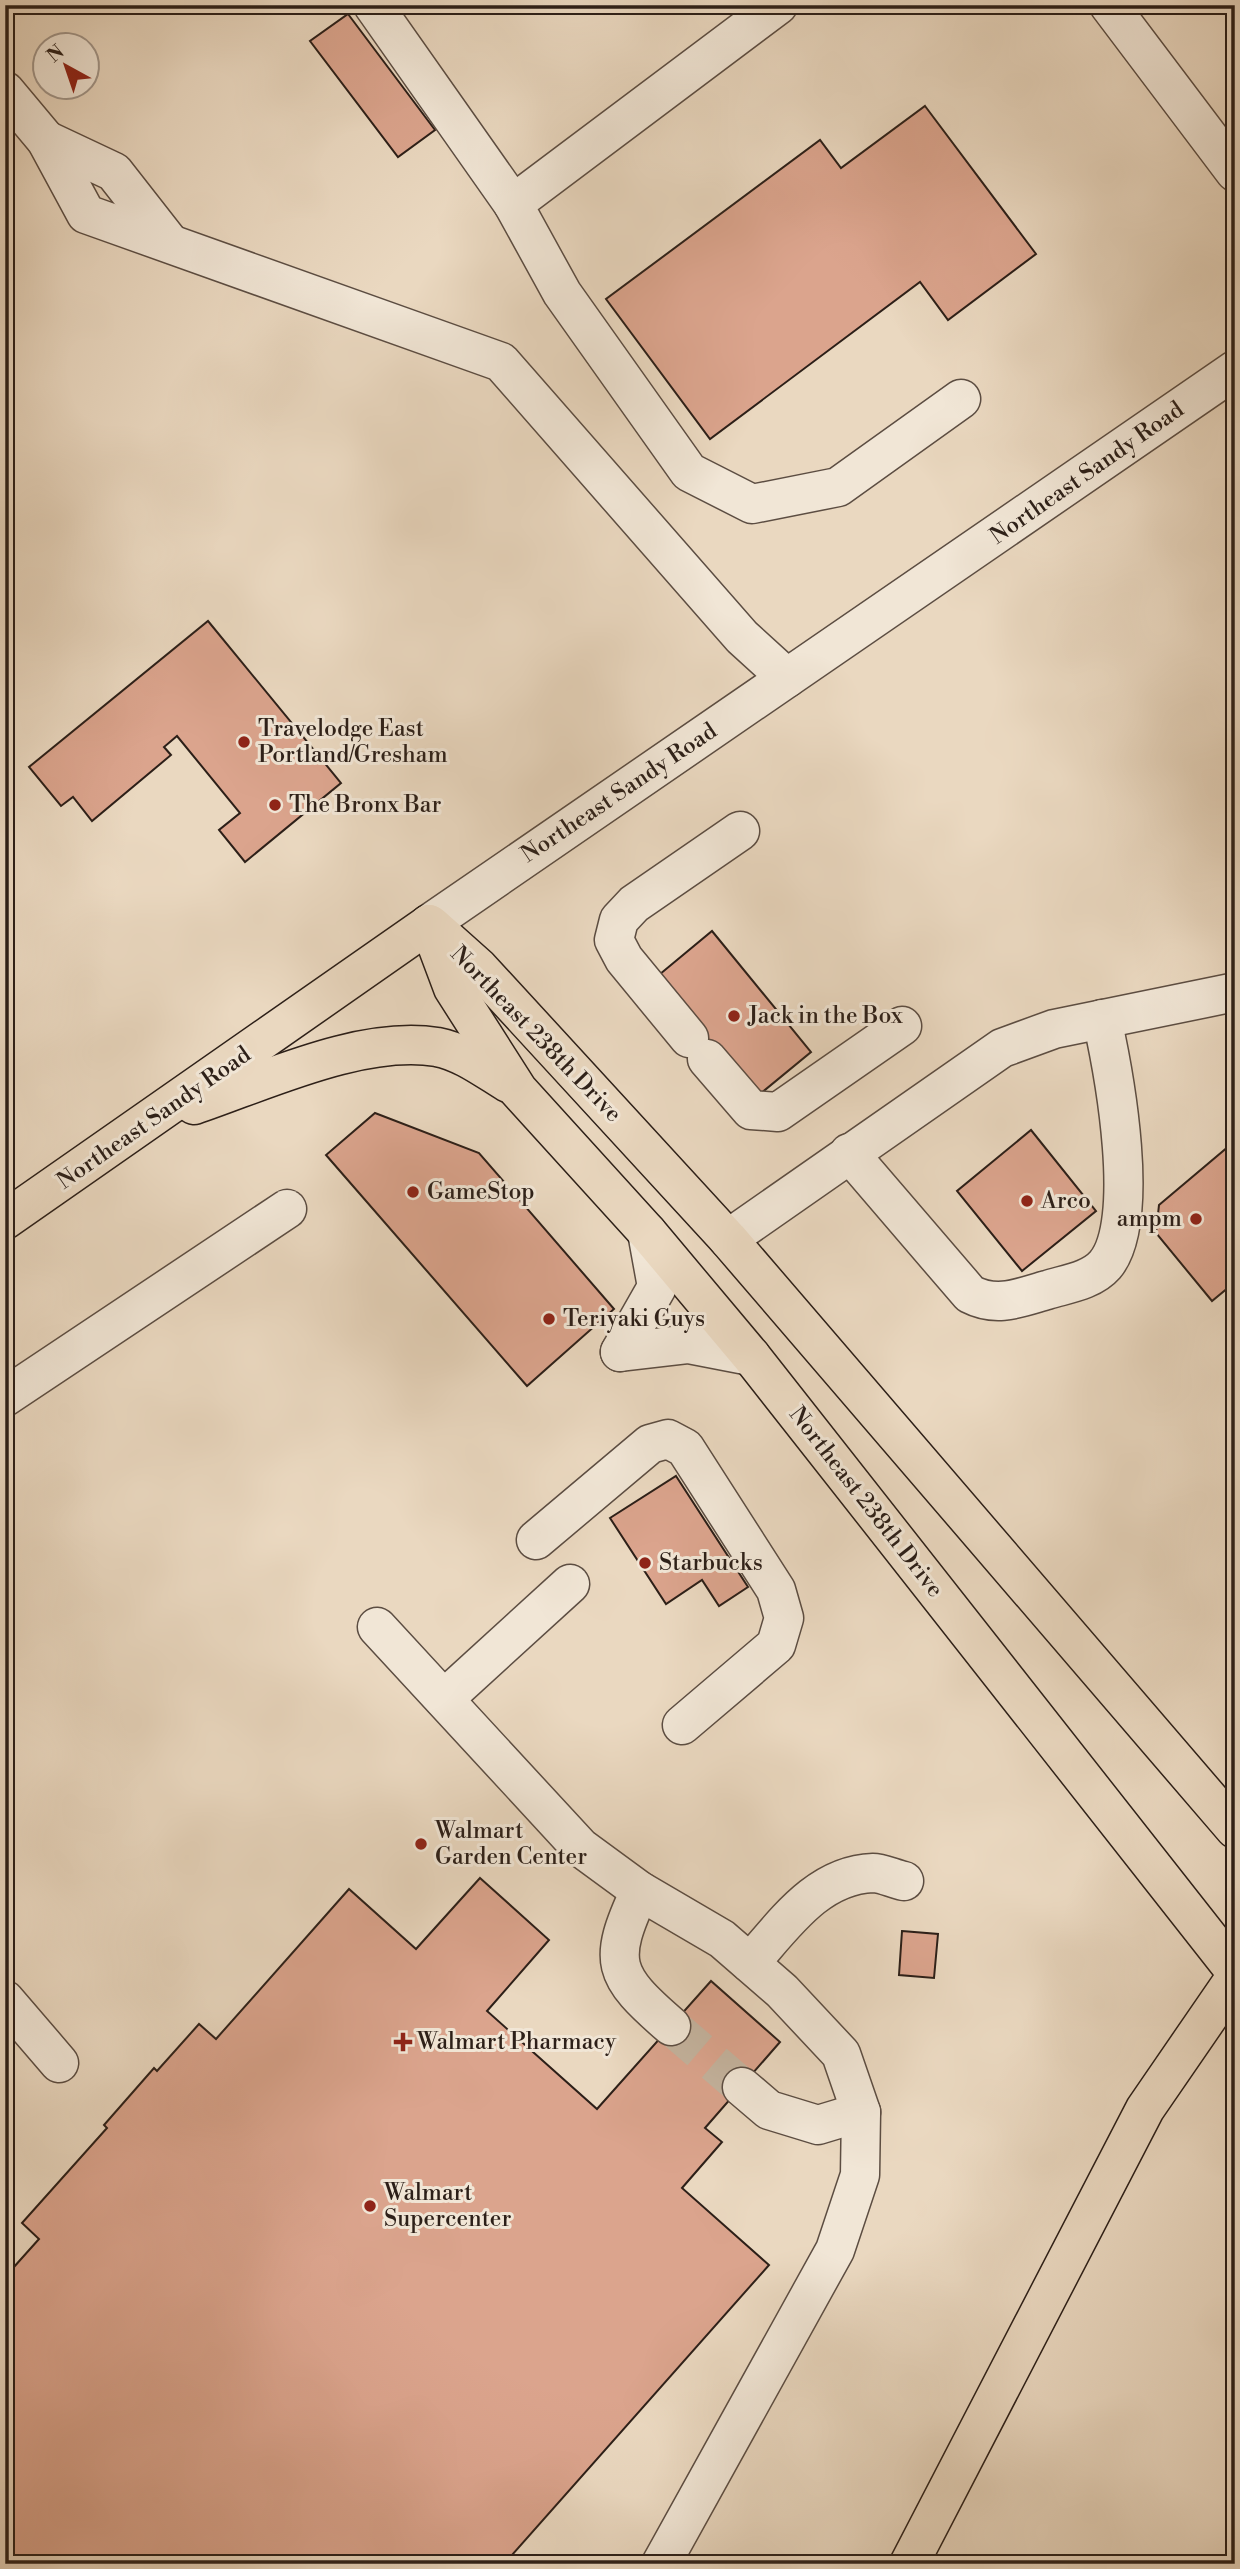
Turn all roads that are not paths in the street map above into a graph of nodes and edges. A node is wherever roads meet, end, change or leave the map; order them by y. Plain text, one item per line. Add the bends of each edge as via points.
1 (373, 5) edge
2 (778, 5) edge
3 (1109, 5) edge
4 (5, 91) edge
5 (1235, 172) edge
6 (513, 204) junction
7 (1235, 370) edge
8 (961, 399) dead end
9 (787, 678) junction
10 (740, 831) dead end
11 (429, 924) junction
12 (1235, 992) edge
13 (1102, 1019) junction
14 (902, 1026) dead end
15 (518, 1090) junction
16 (155, 1118) junction
17 (849, 1153) junction
18 (288, 1209) dead end
19 (5, 1220) edge
20 (648, 1232) junction
21 (728, 1239) junction
22 (751, 1356) junction
23 (5, 1397) edge
24 (536, 1540) dead end
25 (570, 1584) dead end
26 (377, 1627) dead end
27 (444, 1699) junction
28 (682, 1725) dead end
29 (1235, 1829) edge
30 (904, 1881) dead end
31 (640, 1891) junction
32 (750, 1963) junction
33 (1235, 1971) edge
34 (1235, 1978) edge
35 (5, 2000) edge
36 (671, 2026) tunnel mouth
37 (59, 2063) dead end
38 (742, 2087) tunnel mouth
39 (861, 2112) junction
40 (662, 2564) edge
41 (909, 2564) edge

1 - 6 street
2 - 6 street
3 - 5 street
4 - 9 street via 46,140 114,172 168,241 501,362 742,637
6 - 8 street via 562,293 689,472 752,504 838,487
7 - 9 street, Northeast Sandy Road
9 - 11 street, Northeast Sandy Road
10 - 14 street via 634,904 619,920 614,940 624,959 751,1110 778,1112
11 - 15 main road, Northeast 238th Drive via 453,988
11 - 16 main road, Northeast Sandy Road
11 - 21 main road, Northeast 238th Drive via 479,968
12 - 13 street
13 - 17 street via 1054,1029 1002,1048
13 - 17 street via 1119,1101 1122,1214 1114,1251 1090,1276 1006,1302 970,1294
15 - 16 main road via 469,1058 413,1045 350,1052
15 - 20 main road, Northeast 238th Drive
16 - 19 main road, Northeast Sandy Road
17 - 21 street
18 - 23 street
20 - 22 main road, Northeast 238th Drive
20 - 22 street via 657,1287 620,1352 689,1344
21 - 29 main road, Northeast 238th Drive
22 - 33 main road, Northeast 238th Drive
24 - 28 street via 650,1444 668,1439 685,1448 776,1590 784,1618 776,1645
25 - 27 street
26 - 27 street
27 - 31 street via 580,1847
30 - 32 street via 875,1873 840,1879 816,1893
31 - 32 street via 722,1939
31 - 36 street via 617,1950 621,1971 638,1998
32 - 39 street via 782,1990 841,2054
34 - 41 main road via 1144,2109
35 - 37 street
38 - 39 street via 769,2110 818,2125
39 - 40 street via 860,2175 835,2250

